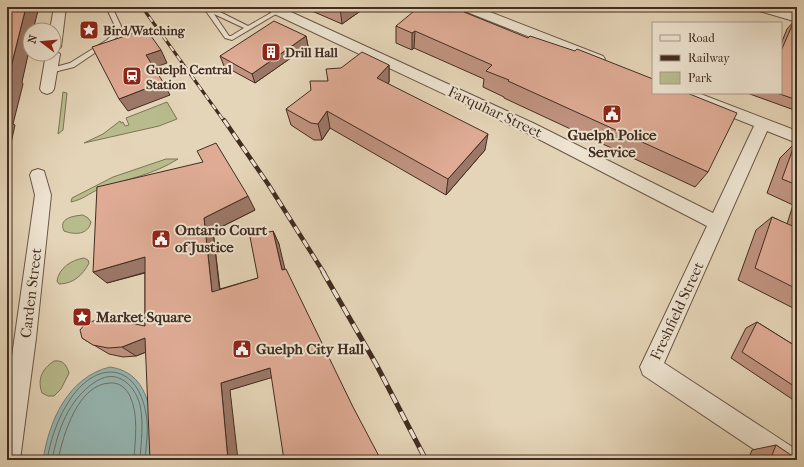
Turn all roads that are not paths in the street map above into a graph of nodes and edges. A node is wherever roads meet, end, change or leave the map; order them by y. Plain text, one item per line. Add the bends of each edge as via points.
1 (60, 7) edge
2 (109, 7) edge
3 (206, 7) edge
4 (466, 7) edge
5 (760, 7) edge
6 (274, 9) edge
7 (797, 18) edge
8 (58, 22) edge
9 (248, 28) junction
10 (52, 62) edge
11 (606, 62) edge
12 (50, 70) junction
13 (47, 89) dead end
14 (687, 94) edge
15 (763, 124) junction
16 (797, 137) edge
17 (38, 175) dead end
18 (717, 223) junction
19 (8, 460) edge
20 (792, 460) edge

1 - 8 street
2 - 12 lane via 118,26 117,34 72,65
3 - 9 lane
3 - 9 lane via 226,37 232,38
4 - 11 street
5 - 7 street
6 - 9 lane
6 - 18 street, Farquhar Street via 528,127
10 - 12 street
12 - 13 street
14 - 15 street
15 - 16 street
15 - 18 street, Freshfield Street
17 - 19 street, Carden Street via 43,195 42,212
18 - 20 street, Freshfield Street via 651,368

